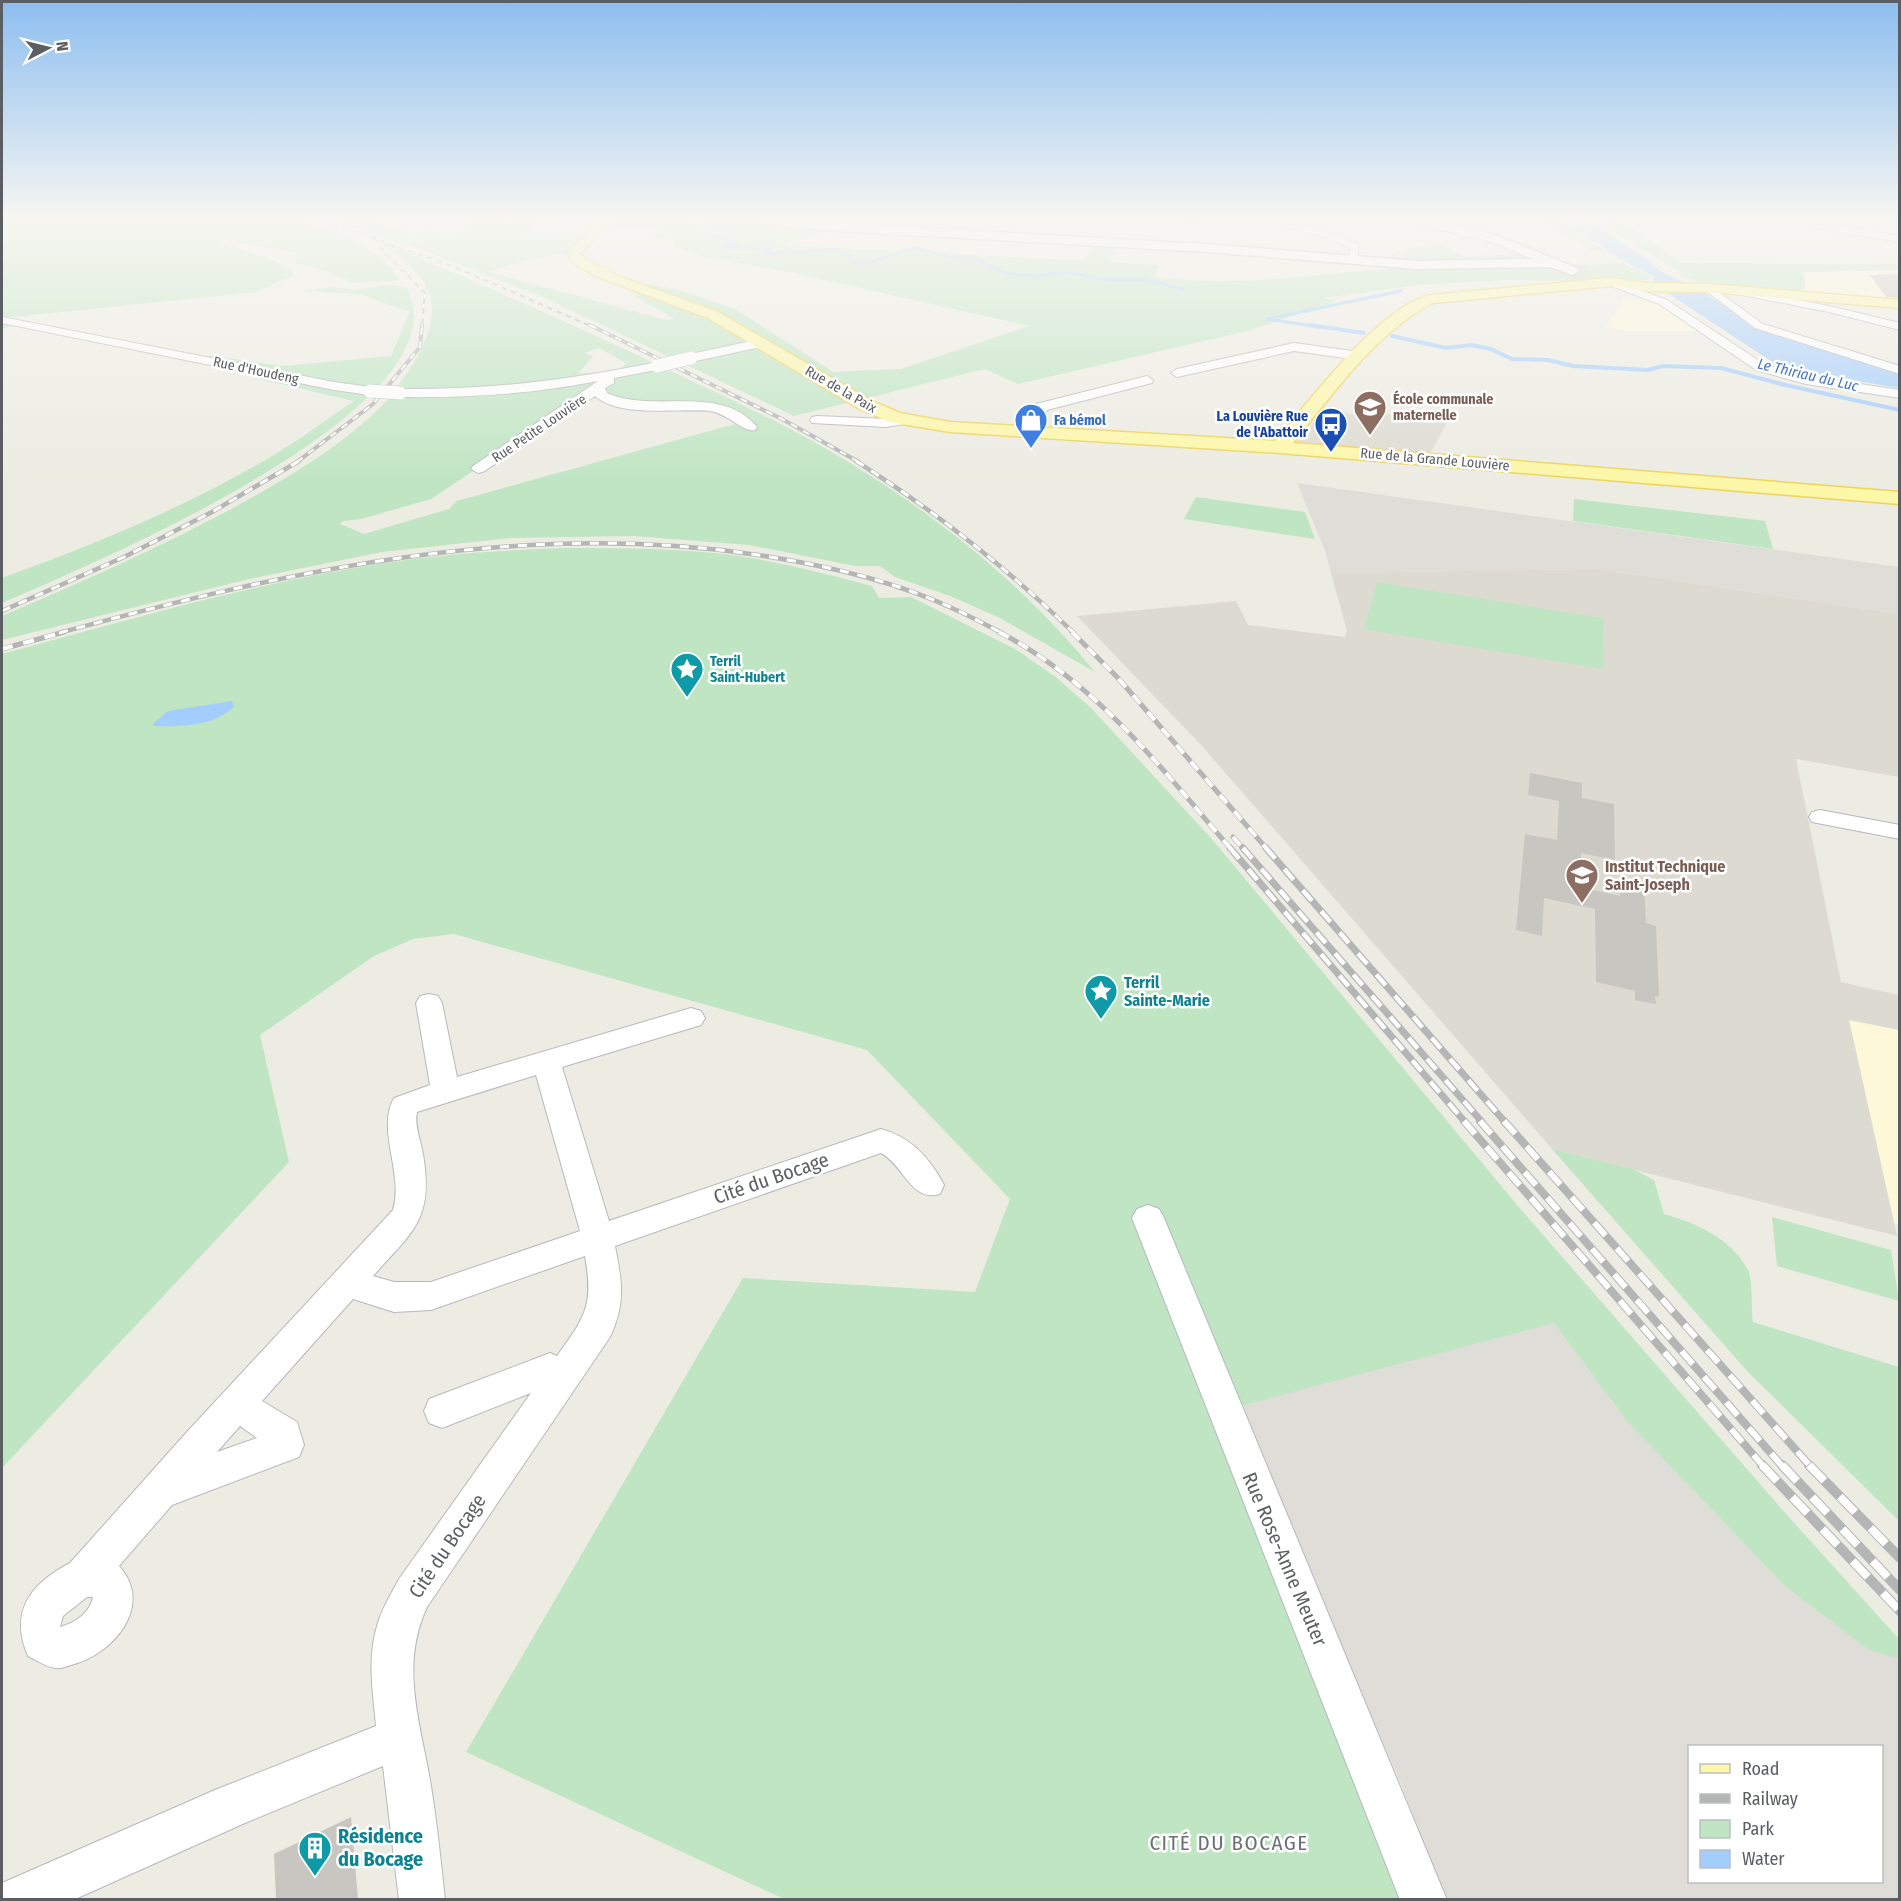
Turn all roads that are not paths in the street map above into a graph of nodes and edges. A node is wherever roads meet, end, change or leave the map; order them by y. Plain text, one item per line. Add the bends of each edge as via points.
1 (696, 308) edge
2 (1413, 308) edge
3 (1672, 308) edge
4 (1735, 308) edge
5 (1822, 308) edge
6 (2, 321) edge
7 (1899, 327) edge
8 (761, 343) junction
9 (1360, 356) junction
10 (1899, 370) edge
11 (1177, 374) dead end
12 (617, 375) junction
13 (1148, 380) dead end
14 (598, 386) junction
15 (1899, 394) edge
16 (817, 420) dead end
17 (905, 420) junction
18 (933, 425) joint
19 (750, 427) dead end
20 (1030, 432) junction
21 (1280, 447) junction
22 (478, 469) dead end
23 (1899, 498) edge
24 (1820, 817) dead end
25 (1899, 832) edge
26 (429, 1003) dead end
27 (691, 1018) dead end
28 (546, 1061) junction
29 (445, 1091) junction
30 (929, 1185) dead end
31 (1148, 1218) dead end
32 (598, 1239) junction
33 (347, 1283) junction
34 (563, 1376) junction
35 (236, 1404) junction
36 (441, 1411) dead end
37 (158, 1491) junction
38 (84, 1577) dead end
39 (399, 1738) junction
40 (18, 1899) edge
41 (422, 1899) edge
42 (1424, 1899) edge

1 - 8 main road, Rue de la Paix
2 - 9 main road
3 - 15 street via 1760,367 1806,380
4 - 10 street via 1759,326
5 - 7 street
6 - 12 street, Rue d'Houdeng, bridge via 334,386 400,393 516,390
8 - 12 street, bridge
8 - 17 main road, Rue de la Paix via 864,404
9 - 11 street via 1294,347
9 - 21 main road
12 - 14 street, Rue Petite Louvière
13 - 20 street via 1041,407
14 - 19 street, Rue Petite Louvière via 603,396 619,402 721,410 734,414
14 - 22 street, Rue Petite Louvière
16 - 17 street
17 - 18 main road, Rue de la Paix
18 - 20 main road, Rue de la Grande Louvière
20 - 21 main road, Rue de la Grande Louvière
21 - 23 main road, Rue de la Grande Louvière
24 - 25 street
26 - 29 street
27 - 28 street
28 - 29 street
28 - 32 street, Cité du Bocage
29 - 33 street via 404,1107 401,1117 411,1207
30 - 32 street, Cité du Bocage via 903,1151 881,1141
31 - 42 street, Rue Rose-Anne Meuter
32 - 33 street, Cité du Bocage via 431,1296 394,1297
32 - 34 street, Cité du Bocage via 606,1281 605,1302 598,1326
33 - 35 street
34 - 36 street via 550,1369
34 - 39 street, Cité du Bocage via 413,1593 397,1626 391,1661
35 - 37 street
35 - 37 street via 284,1434 286,1445
37 - 38 street
39 - 40 street
39 - 41 street, Cité du Bocage via 409,1785

